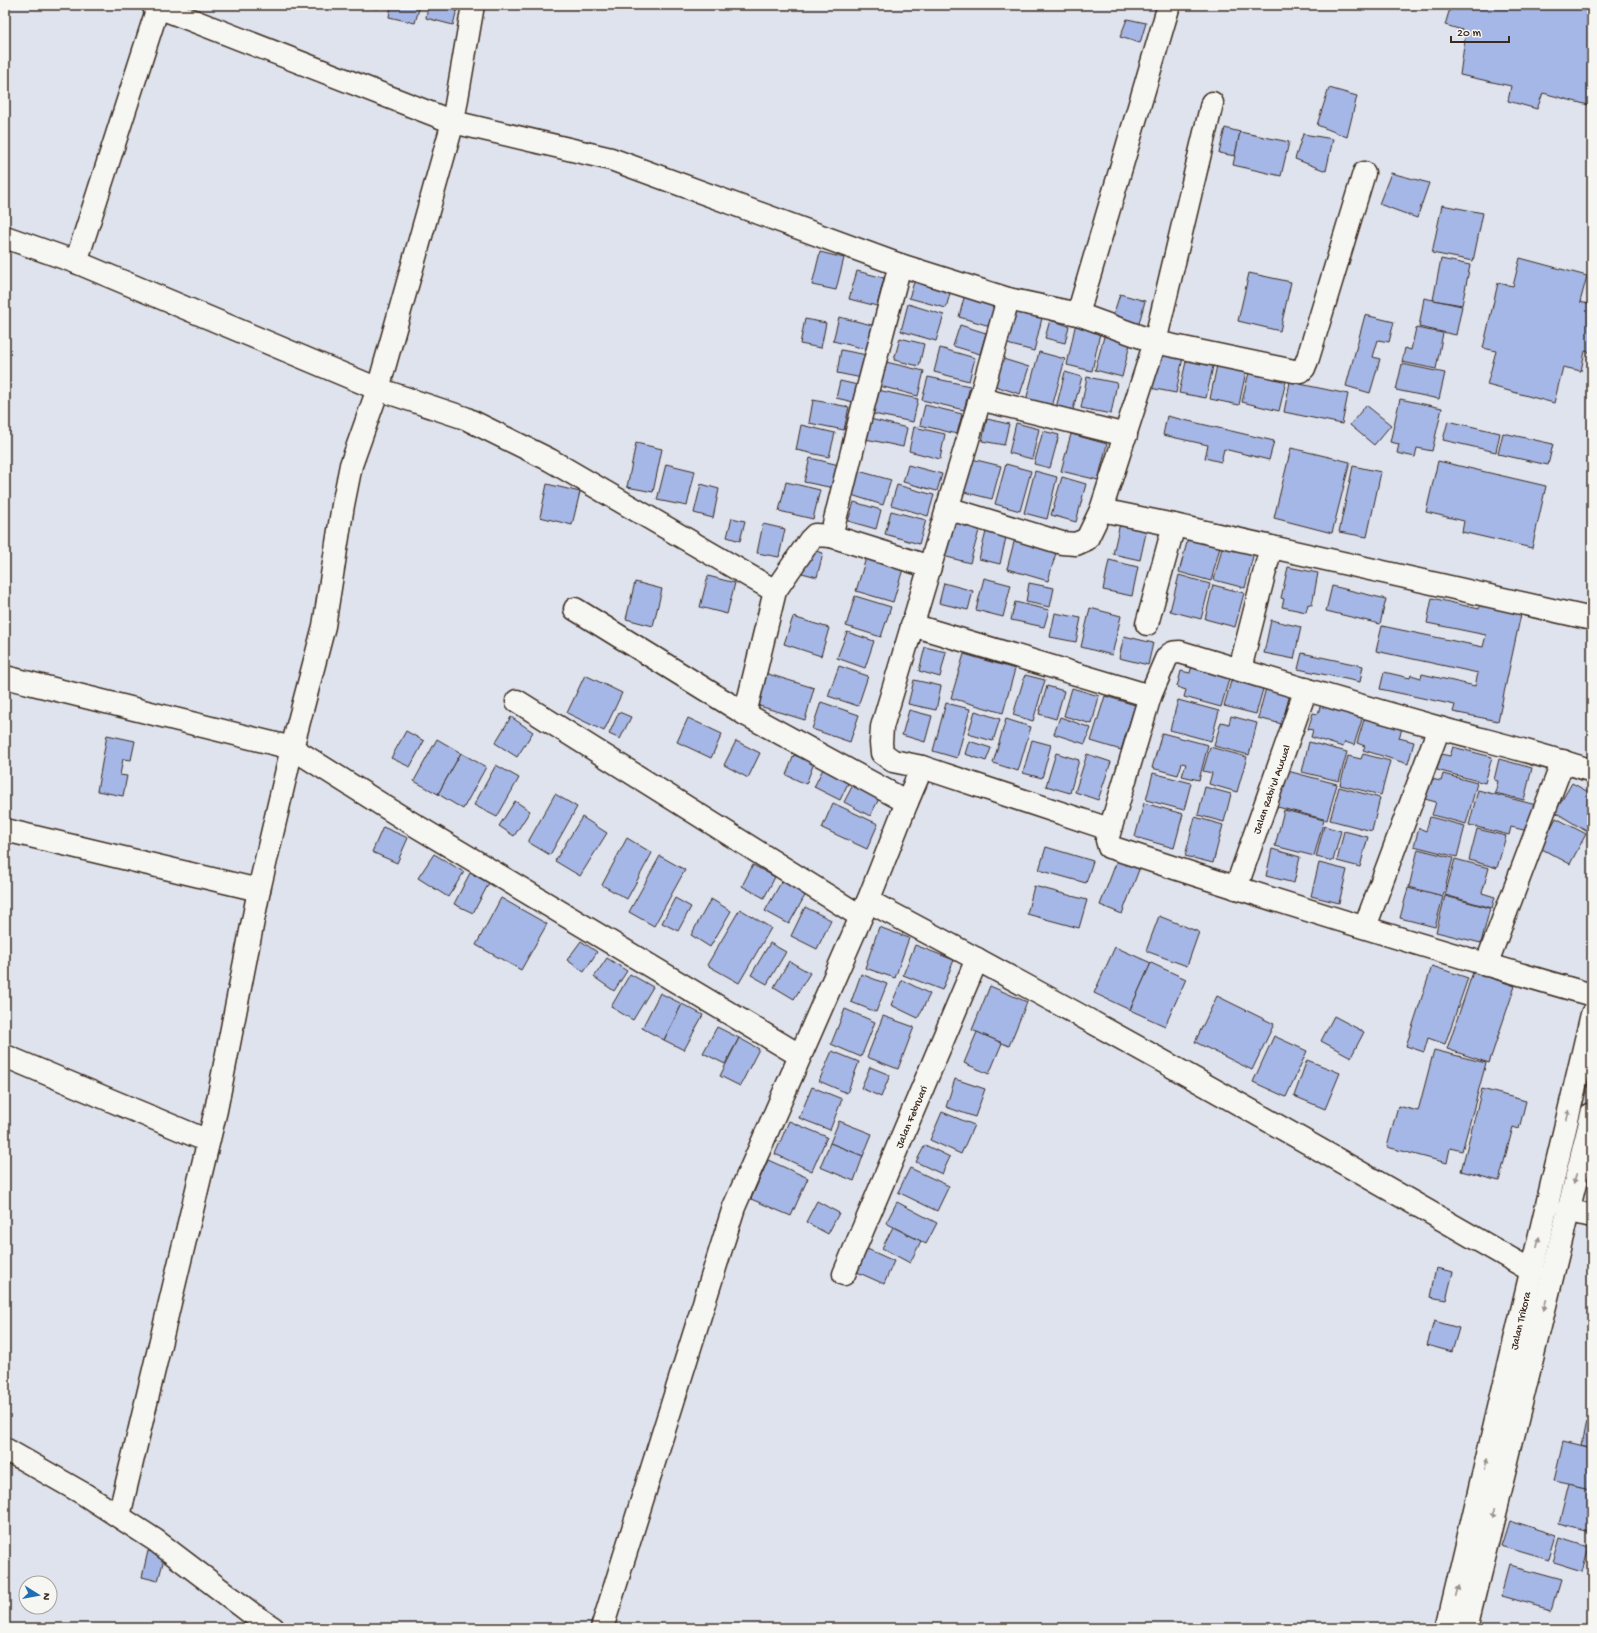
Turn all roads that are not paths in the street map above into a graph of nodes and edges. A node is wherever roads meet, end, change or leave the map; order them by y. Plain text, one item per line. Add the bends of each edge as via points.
1 (473, 5) edge
2 (1169, 5) edge
3 (155, 6) edge
4 (1212, 103) dead end
5 (453, 122) junction
6 (1364, 173) dead end
7 (5, 237) edge
8 (76, 262) junction
9 (900, 265) junction
10 (1008, 299) junction
11 (1078, 314) junction
12 (1155, 342) junction
13 (378, 389) junction
14 (980, 399) junction
15 (1126, 435) junction
16 (947, 508) junction
17 (1101, 510) junction
18 (1174, 525) junction
19 (832, 536) junction
20 (1271, 547) junction
21 (930, 566) junction
22 (775, 591) junction
23 (575, 610) dead end
24 (1592, 618) edge
25 (1147, 624) dead end
26 (912, 625) junction
27 (1242, 661) dead end
28 (5, 677) edge
29 (1306, 689) junction
30 (1150, 696) junction
31 (517, 702) dead end
32 (744, 714) junction
33 (1440, 728) junction
34 (292, 748) junction
35 (1563, 761) junction
36 (922, 766) junction
37 (1592, 771) edge
38 (907, 802) junction
39 (1110, 828) junction
40 (5, 830) edge
41 (1236, 888) junction
42 (259, 890) junction
43 (864, 908) junction
44 (1365, 927) junction
45 (978, 958) junction
46 (1486, 965) junction
47 (1592, 995) edge
48 (1592, 1014) edge
49 (799, 1055) junction
50 (5, 1056) edge
51 (1586, 1067) edge
52 (1592, 1114) edge
53 (208, 1141) junction
54 (1568, 1210) junction
55 (1592, 1216) edge
56 (1532, 1271) junction
57 (844, 1274) dead end
58 (5, 1449) edge
59 (119, 1516) junction
60 (273, 1628) edge
61 (602, 1628) edge
62 (1447, 1628) edge
63 (1466, 1628) edge

1 - 5 street
2 - 11 street
3 - 5 street
3 - 8 street
4 - 12 street
5 - 9 street via 611,159
5 - 13 street
6 - 12 street via 1308,358 1300,372
7 - 8 street
8 - 13 street
9 - 10 street
9 - 19 street
10 - 11 street
10 - 14 street
11 - 12 street
12 - 15 street
13 - 22 street via 465,418 550,460
13 - 34 street via 351,465 324,626
14 - 15 street
14 - 16 street
15 - 17 street
16 - 17 street via 1076,544 1087,539
16 - 21 street
17 - 18 street
18 - 20 street
18 - 25 street
19 - 21 street
19 - 22 street via 815,535
20 - 24 street
20 - 27 street
21 - 26 street
22 - 32 street
23 - 32 street
26 - 30 street
26 - 36 street via 882,728 881,743 882,753 893,760
28 - 34 street
29 - 30 street via 1174,652 1166,658
29 - 33 street
29 - 41 street, Jalan Rabi'ul Awwal
30 - 39 street
31 - 43 street
32 - 38 street
33 - 35 street
33 - 44 street
34 - 42 street
34 - 49 street via 403,818
35 - 37 street
35 - 46 street
36 - 38 street
36 - 39 street
38 - 43 street
39 - 41 street via 1107,840 1109,847
40 - 42 street
41 - 44 street
42 - 53 street
43 - 45 street
43 - 49 street
44 - 46 street
45 - 56 street
45 - 57 street, Jalan Februari
46 - 47 street
48 - 51 street, Jalan Trikora
49 - 61 street via 734,1207
50 - 53 street
56 -> 51 street, Jalan Trikora
52 -> 54 street, Jalan Trikora
53 - 59 street
54 - 55 street
54 -> 63 street, Jalan Trikora
62 -> 56 street, Jalan Trikora
58 - 59 street
59 - 60 street

